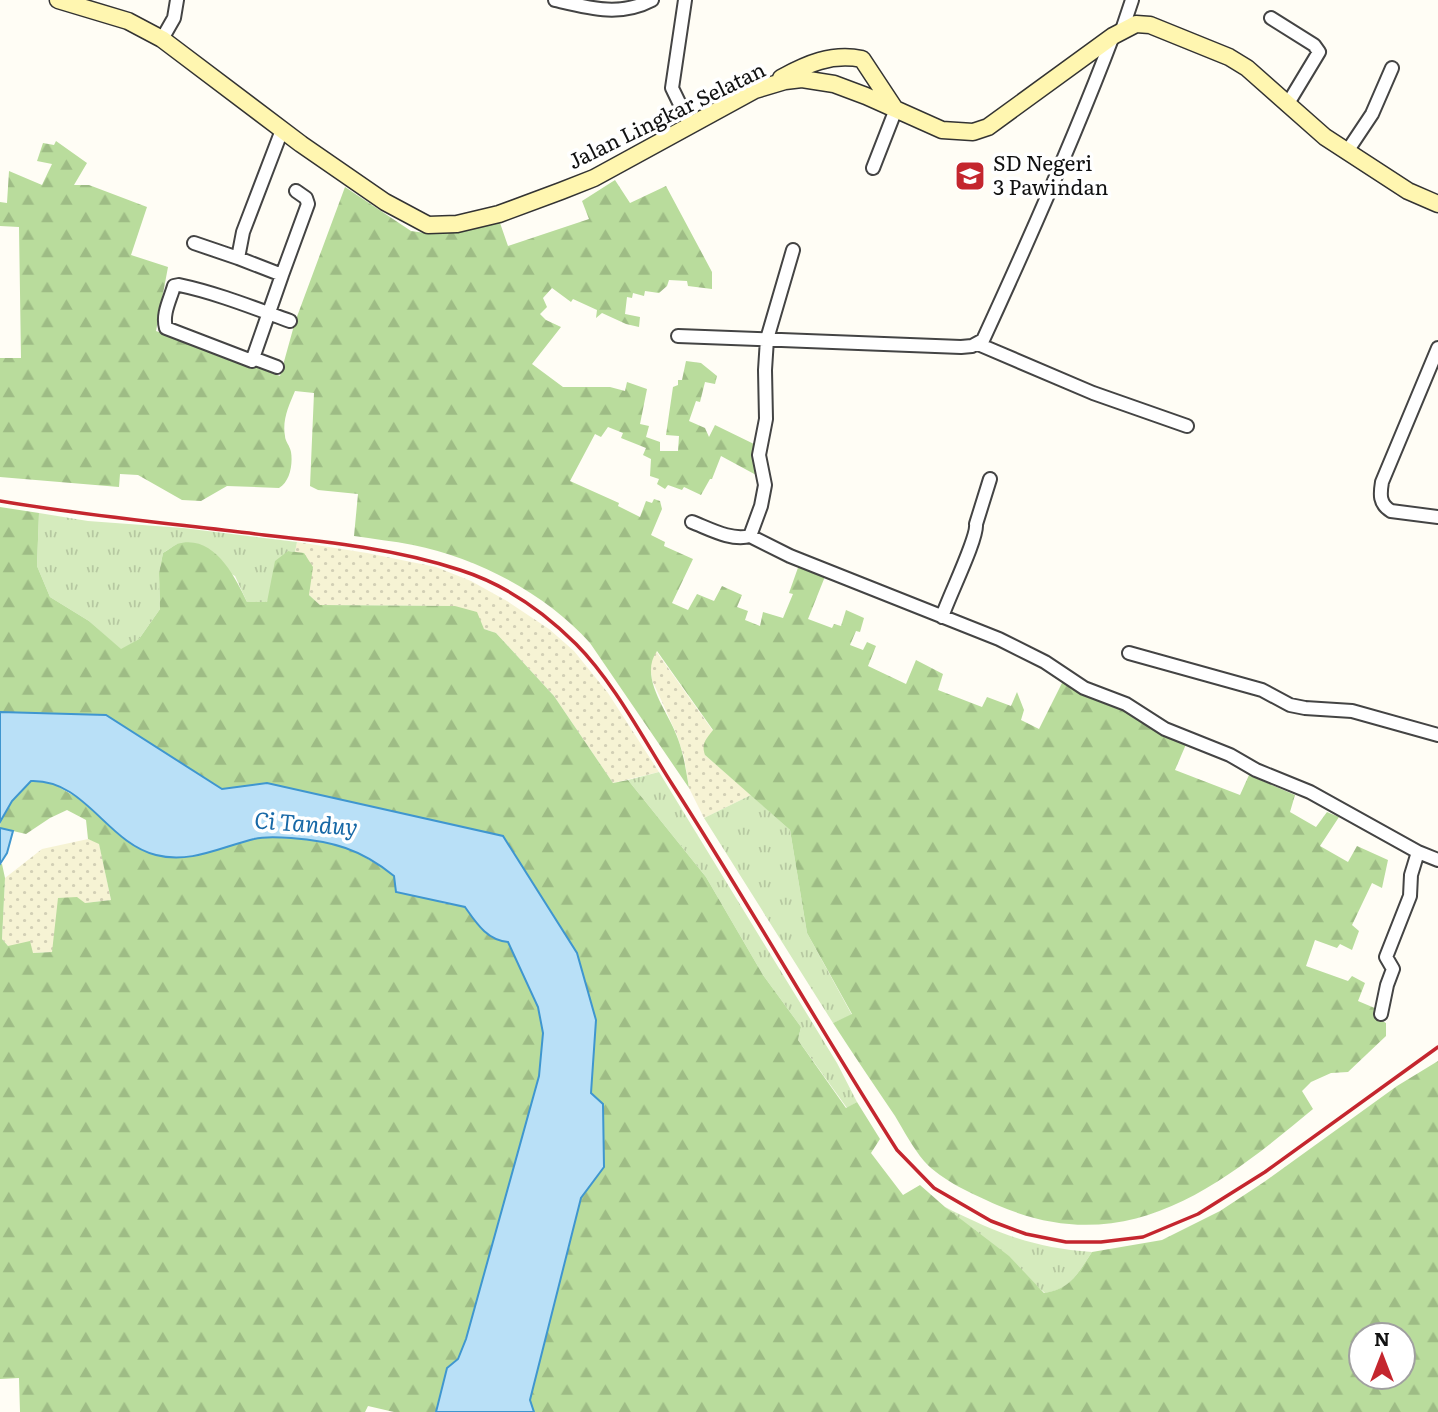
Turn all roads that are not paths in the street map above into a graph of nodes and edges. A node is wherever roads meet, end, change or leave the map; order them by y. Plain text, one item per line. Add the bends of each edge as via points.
1 (58, 0) edge
2 (177, 0) edge
3 (555, 0) edge
4 (652, 0) edge
5 (685, 0) edge
6 (1132, 0) edge
7 (1271, 18) dead end
8 (1117, 33) junction
9 (162, 40) junction
10 (1392, 68) dead end
11 (769, 85) junction
12 (1287, 106) junction
13 (895, 109) junction
14 (691, 125) junction
15 (282, 130) junction
16 (1348, 150) junction
17 (873, 168) dead end
18 (296, 191) dead end
19 (1438, 204) edge
20 (194, 243) dead end
21 (793, 250) dead end
22 (238, 258) junction
23 (282, 275) junction
24 (269, 313) junction
25 (290, 321) dead end
26 (678, 336) dead end
27 (768, 339) junction
28 (978, 344) junction
29 (1438, 348) edge
30 (253, 358) junction
31 (277, 367) dead end
32 (1187, 426) dead end
33 (990, 479) dead end
34 (1438, 517) edge
35 (692, 522) dead end
36 (750, 536) junction
37 (942, 617) junction
38 (1129, 653) dead end
39 (1438, 735) edge
40 (1418, 852) junction
41 (1438, 860) edge
42 (1381, 1014) dead end

1 - 9 street, Jalan Lingkar Selatan via 128,21
2 - 9 street via 174,18
3 - 4 street via 615,12
5 - 14 street via 672,88
6 - 8 street
7 - 12 street via 1319,51
8 - 12 street via 1136,24 1150,25 1229,57 1261,79
8 - 13 street, Jalan Lingkar Selatan via 988,127 973,132 942,130
8 - 28 street via 1038,220
9 - 15 street, Jalan Lingkar Selatan
10 - 16 street via 1373,112
11 - 13 street, Jalan Lingkar Selatan via 821,81
11 - 13 street via 829,57 862,59
11 - 14 street, Jalan Lingkar Selatan
12 - 16 street
13 - 17 street
14 - 15 street, Jalan Lingkar Selatan via 572,187 499,214 438,226 418,221 385,202
15 - 22 street via 243,232
16 - 19 street via 1408,191
18 - 23 street via 307,204
20 - 22 street
21 - 27 street
22 - 23 street
23 - 24 street
24 - 25 street
24 - 30 street
24 - 30 street via 174,286 165,313 166,328 236,356
26 - 27 street
27 - 28 street
27 - 36 street via 766,419 759,455 765,485
28 - 32 street via 1093,393
29 - 34 street via 1380,496 1391,511
30 - 31 street
33 - 37 street via 972,545
35 - 36 street via 728,536
36 - 37 street
37 - 40 street via 1045,662 1084,688 1126,704 1165,729 1310,792
38 - 39 street via 1262,690 1290,705 1352,711
40 - 41 street
40 - 42 street via 1410,896 1386,957 1393,969

